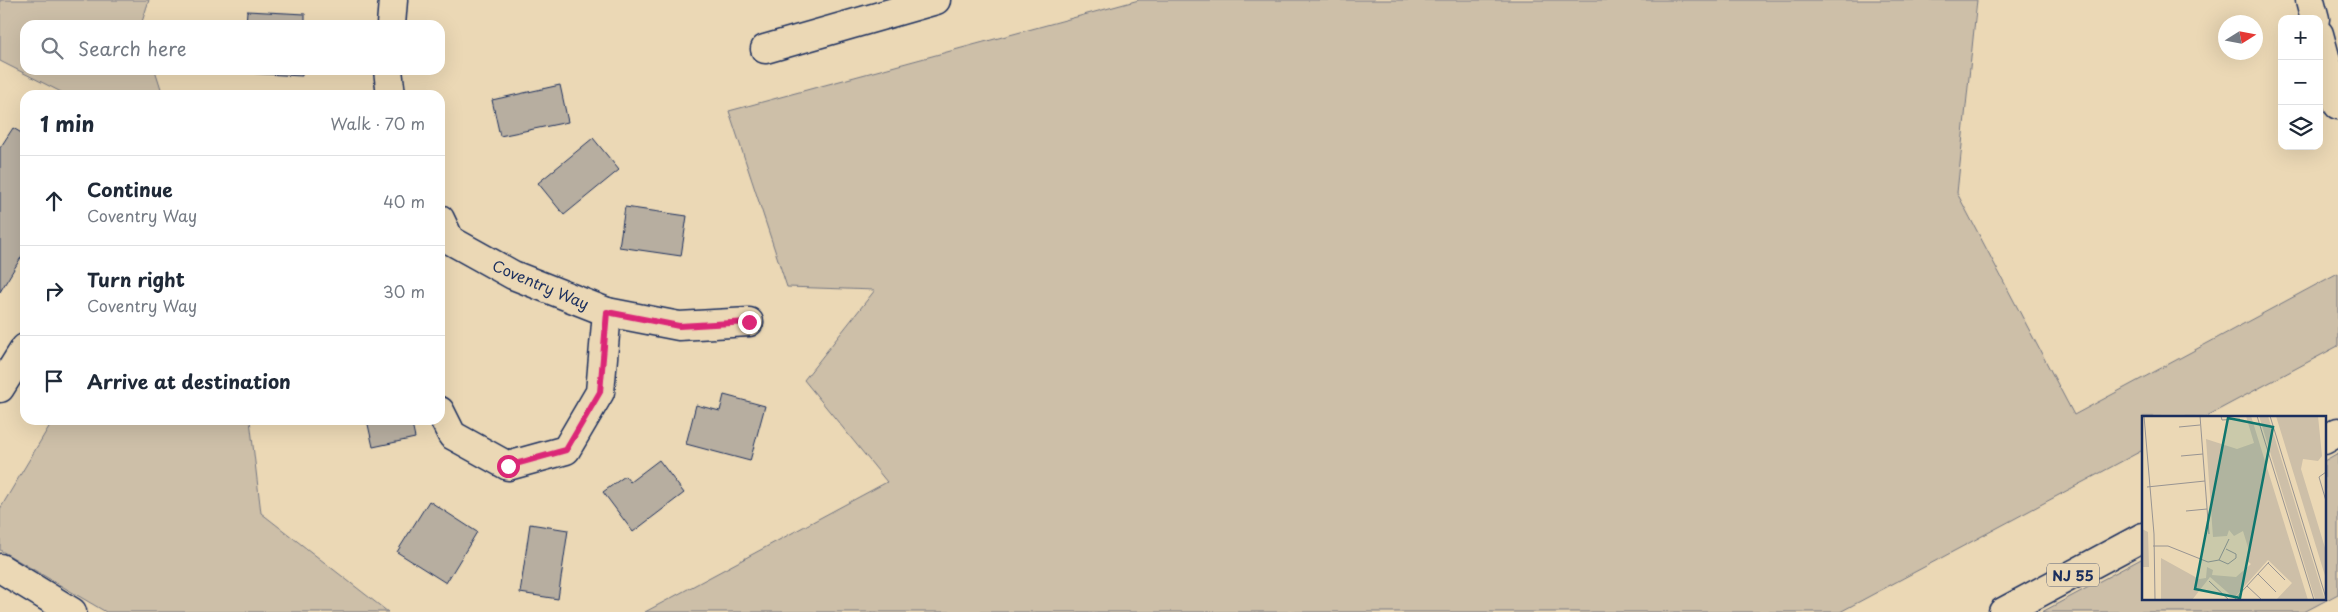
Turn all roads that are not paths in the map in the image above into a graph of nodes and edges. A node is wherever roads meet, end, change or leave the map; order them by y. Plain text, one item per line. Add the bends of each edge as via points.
1 (393, 0) edge
2 (936, 0) edge
3 (2310, 0) edge
4 (2314, 15) edge
5 (391, 20) edge
6 (765, 49) dead end
7 (2323, 49) edge
8 (389, 75) edge
9 (390, 90) edge
10 (2338, 105) edge
11 (445, 240) edge
12 (607, 312) junction
13 (749, 322) dead end
14 (20, 356) edge
15 (0, 388) edge
16 (445, 421) edge
17 (2338, 432) edge
18 (2326, 439) edge
19 (2142, 538) edge
20 (2, 574) edge
21 (72, 612) edge
22 (2003, 612) edge

1 - 5 main road
2 - 6 main road
3 - 4 main road
7 - 10 main road
8 - 9 main road
11 - 12 main road, Coventry Way via 513,275
12 - 13 main road, Coventry Way via 679,326
12 - 16 main road, Coventry Way via 600,392 566,450 508,466 452,435
14 - 15 main road
17 - 18 main road
19 - 22 main road, NJ 55
20 - 21 main road

